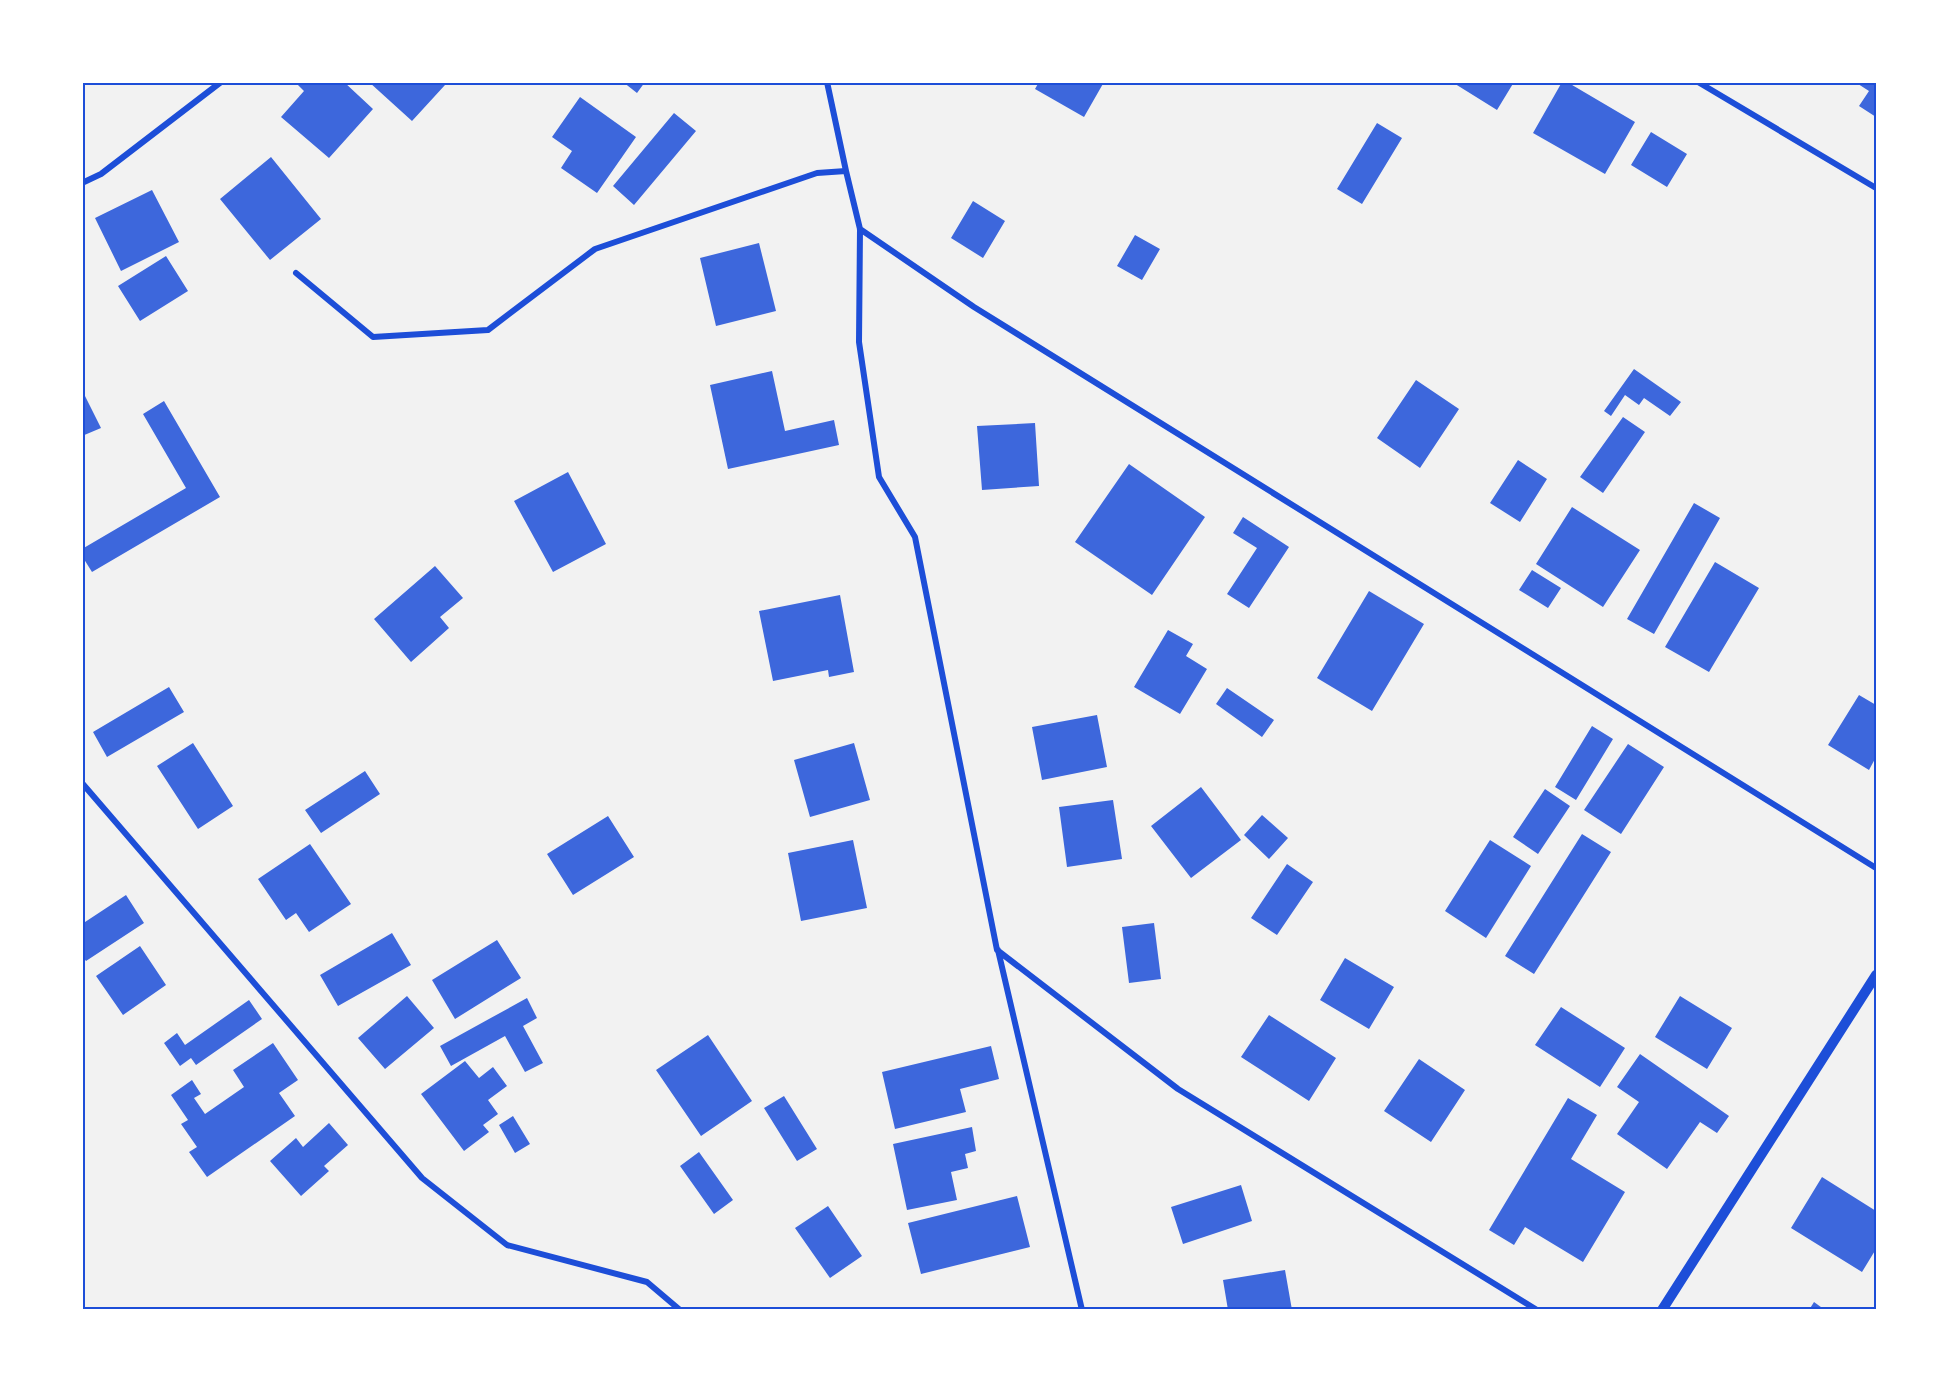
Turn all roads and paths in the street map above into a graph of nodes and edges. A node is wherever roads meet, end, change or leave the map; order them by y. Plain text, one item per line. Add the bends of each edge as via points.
1 (221, 82) edge
2 (827, 82) edge
3 (1698, 82) edge
4 (846, 171) junction
5 (82, 183) edge
6 (1876, 188) edge
7 (860, 230) junction
8 (296, 273) dead end
9 (82, 783) edge
10 (1876, 868) edge
11 (997, 950) junction
12 (1876, 975) edge
13 (680, 1310) edge
14 (1082, 1310) edge
15 (1537, 1310) edge
16 (1662, 1310) edge

1 - 5 street via 101,174
2 - 4 street
3 - 6 street
4 - 7 street
4 - 8 street via 817,173 596,249 488,330 374,337
7 - 10 street via 974,307
7 - 11 street via 859,342 879,477 915,537
9 - 13 street via 422,1178 507,1245 647,1282
11 - 14 street
11 - 15 street via 1178,1089
12 - 16 street

